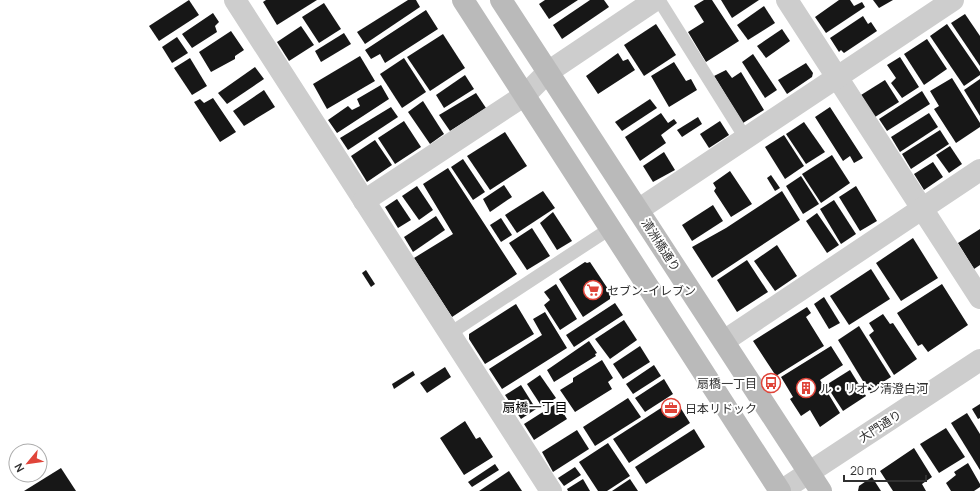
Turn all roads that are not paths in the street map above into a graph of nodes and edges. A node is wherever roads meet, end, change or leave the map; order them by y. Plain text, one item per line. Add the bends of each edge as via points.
1 (234, 0) edge
2 (463, 0) edge
3 (501, 0) edge
4 (655, 0) edge
5 (659, 0) edge
6 (787, 0) edge
7 (953, 0) edge
8 (548, 72) junction
9 (837, 78) junction
10 (525, 95) junction
11 (746, 139) junction
12 (980, 170) edge
13 (364, 201) junction
14 (638, 210) junction
15 (922, 210) junction
16 (611, 228) junction
17 (980, 298) edge
18 (450, 334) junction
19 (724, 341) junction
20 (980, 360) edge
21 (809, 472) junction
22 (551, 491) edge
23 (780, 491) edge
24 (821, 491) edge

1 - 13 street
2 - 10 main road
3 - 8 main road, 清洲橋通り
4 - 8 street
5 - 11 lane
6 - 9 street
7 - 9 street
8 - 10 street
8 - 14 main road, 清洲橋通り
9 - 11 street
9 - 15 street
10 - 13 street
10 - 16 main road
11 - 14 street
12 - 15 street
13 - 18 street
14 - 19 main road, 清洲橋通り
15 - 17 street
15 - 19 street
16 - 18 lane
16 - 23 main road
18 - 22 street
19 - 21 main road, 清洲橋通り
20 - 21 street, 大門通り
21 - 23 street, 大門通り
21 - 24 main road, 清洲橋通り

